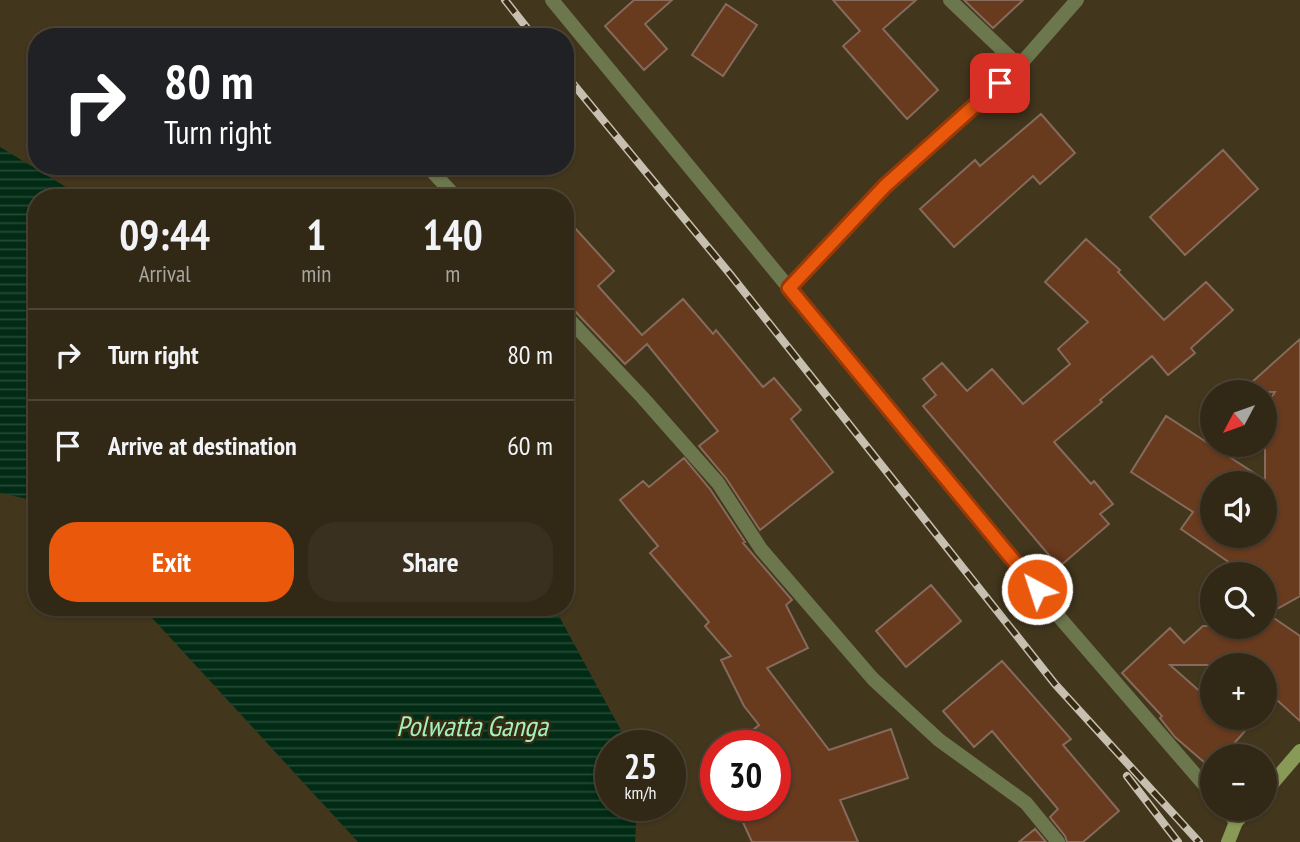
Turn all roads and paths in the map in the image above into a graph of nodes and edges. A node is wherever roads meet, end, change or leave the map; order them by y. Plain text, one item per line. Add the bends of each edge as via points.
1 (552, 0) edge
2 (950, 0) edge
3 (1077, 0) edge
4 (1019, 66) junction
5 (435, 175) edge
6 (449, 189) edge
7 (789, 288) junction
8 (574, 325) edge
9 (1300, 751) edge
10 (1277, 778) edge
11 (1200, 780) edge
12 (1236, 822) edge
13 (1058, 842) edge
14 (1228, 842) edge

1 - 7 street
2 - 4 street
3 - 4 street
4 - 7 street via 885,186
5 - 6 street
7 - 11 street via 1054,611
8 - 13 street via 718,484 761,549 873,679 939,740 1026,803
9 - 10 main road
12 - 14 main road

